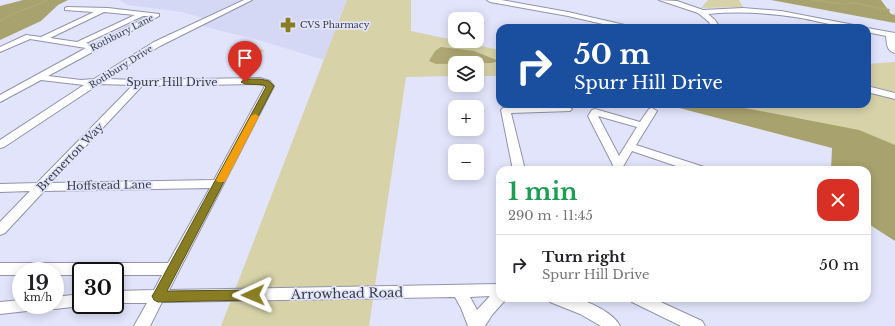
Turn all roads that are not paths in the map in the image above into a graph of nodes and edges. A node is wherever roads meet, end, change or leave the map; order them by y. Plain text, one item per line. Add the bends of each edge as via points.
1 (250, 0) edge
2 (490, 0) edge
3 (662, 0) edge
4 (67, 9) dead end
5 (104, 10) junction
6 (702, 12) junction
7 (144, 13) junction
8 (612, 24) edge
9 (714, 24) edge
10 (838, 24) edge
11 (871, 31) edge
12 (892, 35) edge
13 (42, 39) junction
14 (79, 44) junction
15 (94, 46) junction
16 (0, 50) edge
17 (895, 51) edge
18 (50, 71) junction
19 (40, 77) junction
20 (99, 81) junction
21 (140, 83) junction
22 (871, 90) edge
23 (895, 96) edge
24 (0, 99) edge
25 (568, 109) dead end
26 (652, 111) dead end
27 (643, 126) junction
28 (0, 145) edge
29 (630, 147) junction
30 (518, 166) edge
31 (616, 166) edge
32 (618, 166) edge
33 (688, 166) edge
34 (219, 184) junction
35 (42, 186) junction
36 (0, 188) edge
37 (0, 230) edge
38 (0, 269) edge
39 (172, 269) junction
40 (496, 290) edge
41 (459, 291) junction
42 (158, 296) junction
43 (124, 297) edge
44 (496, 300) edge
45 (564, 302) edge
46 (646, 302) edge
47 (12, 307) edge
48 (0, 308) edge
49 (142, 326) edge
50 (476, 326) edge
51 (612, 326) edge
52 (697, 326) edge

1 - 20 street, Rothbury Drive via 157,44
2 - 8 street
3 - 6 street
4 - 5 street, Rothbury Lane
5 - 7 street, Rothbury Lane
5 - 13 street
6 - 9 street
6 - 10 street via 734,9 768,11
7 - 14 street
7 - 15 street, Rothbury Lane via 157,15
11 - 12 street
12 - 17 street via 891,47
13 - 14 street
13 - 16 street via 29,38
14 - 15 street
15 - 18 street, Rothbury Lane
18 - 19 street, Rothbury Lane
18 - 20 street via 91,76
19 - 20 street via 81,83
19 - 24 street, Rothbury Lane
20 - 21 street, Spurr Hill Drive
20 - 28 street, Rothbury Drive
21 - 34 street, Spurr Hill Drive via 260,82 270,86
21 - 35 street, Bremerton Way
22 - 23 street
25 - 30 street via 506,110
26 - 27 street
27 - 29 street
27 - 31 street via 595,112 592,116
29 - 32 street
29 - 33 street
34 - 35 street, Hoffstead Lane
34 - 39 street, Spurr Hill Drive
35 - 36 street, Hoffstead Lane
35 - 37 street, Bremerton Way
38 - 39 street
39 - 42 street, Spurr Hill Drive
40 - 41 street, Arrowhead Road
41 - 42 street, Arrowhead Road
41 - 50 street
42 - 43 street, Arrowhead Road
42 - 49 street, Spurr Hill Drive
44 - 50 street via 487,308
45 - 51 street via 606,320
46 - 52 street
47 - 48 street

